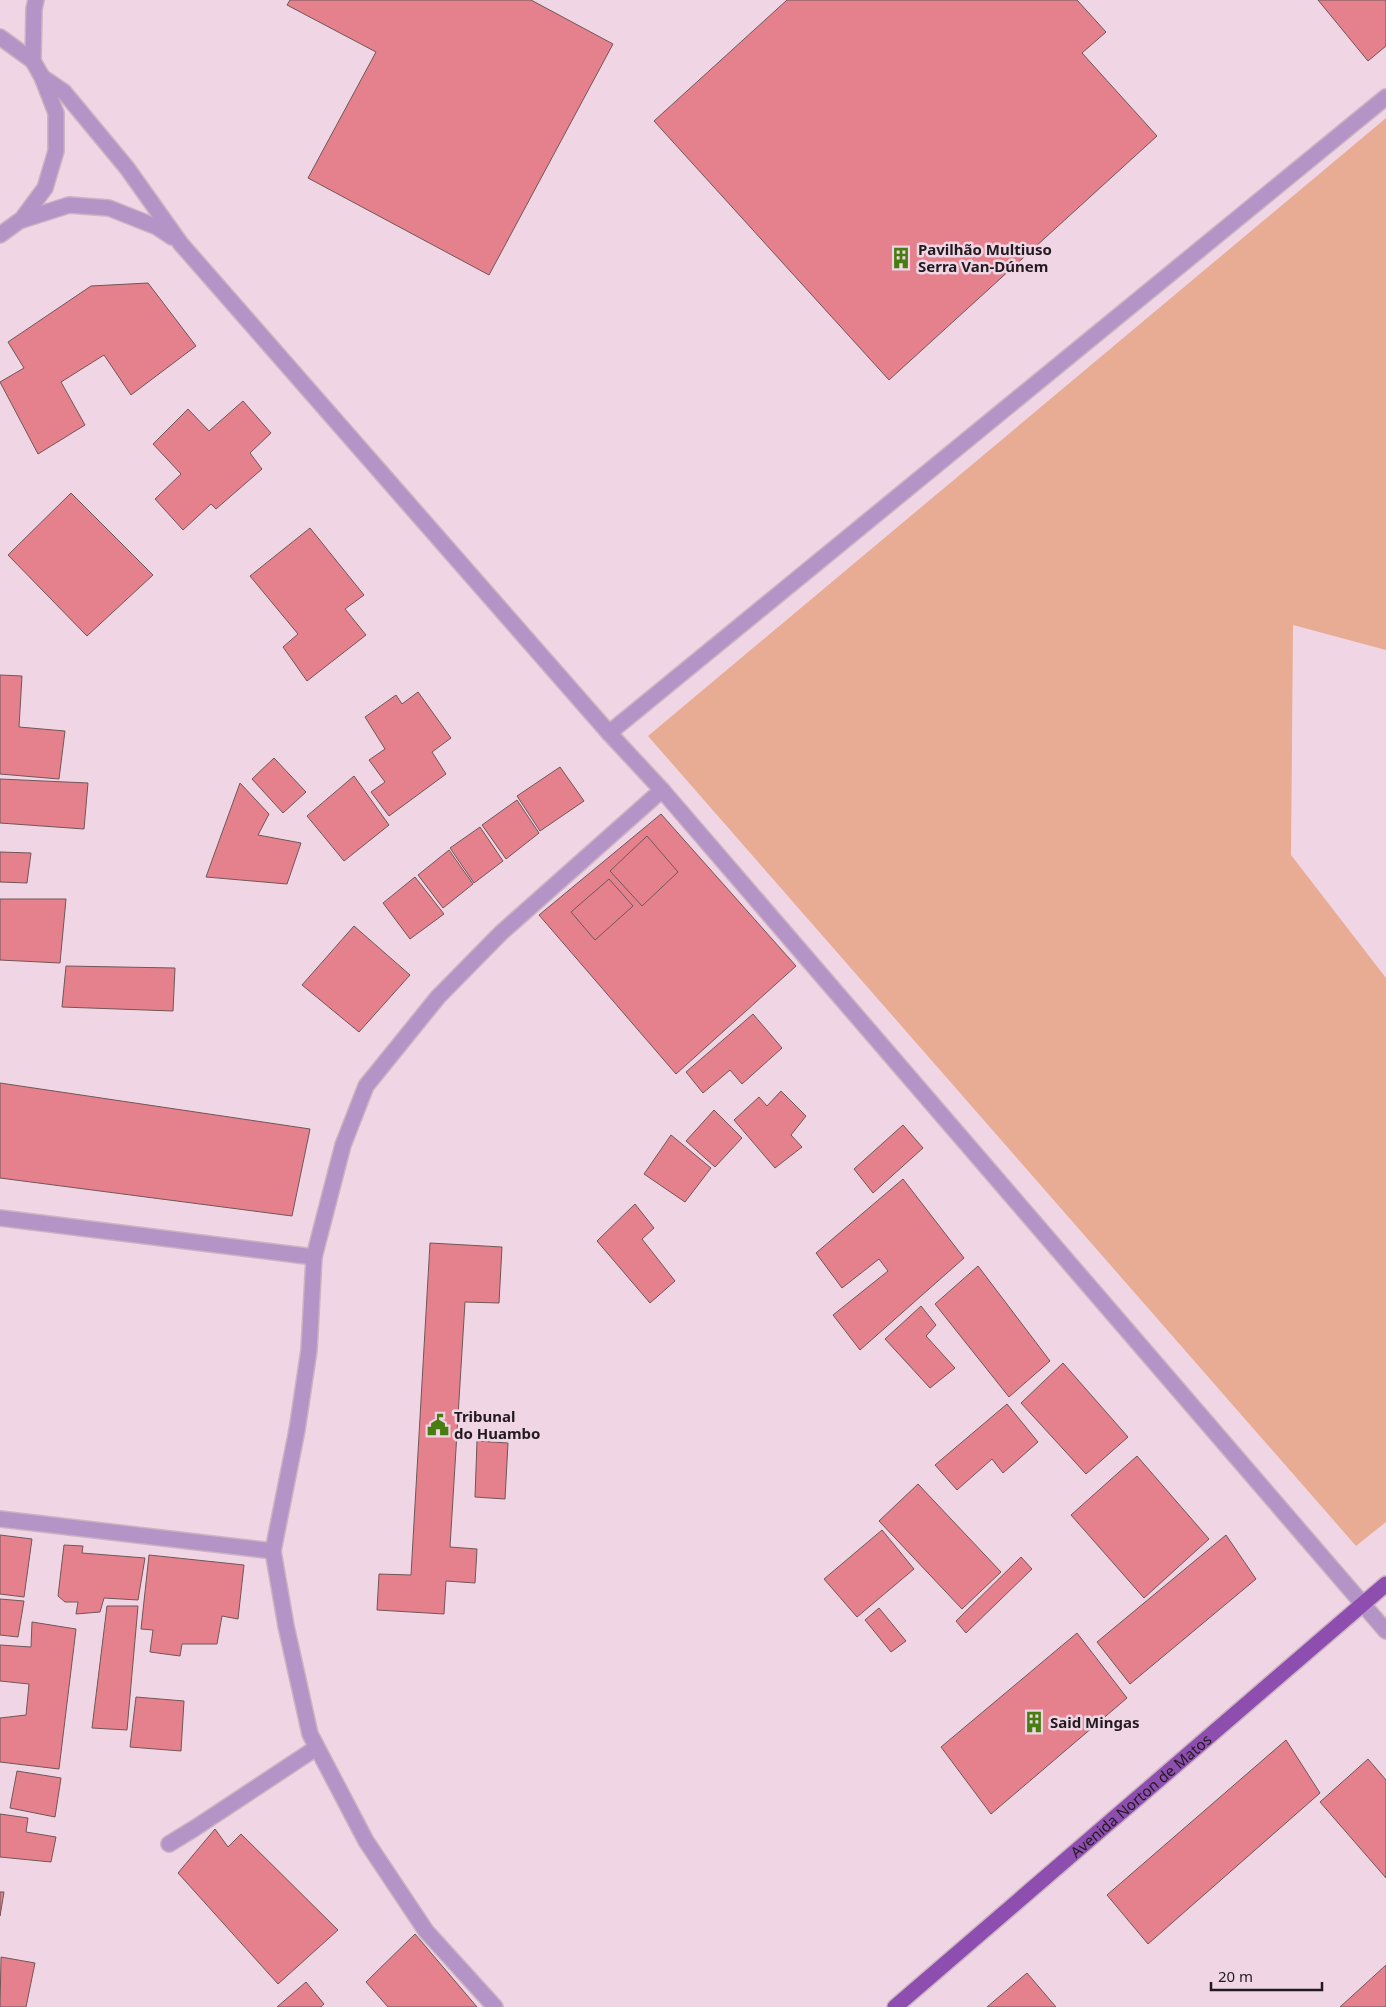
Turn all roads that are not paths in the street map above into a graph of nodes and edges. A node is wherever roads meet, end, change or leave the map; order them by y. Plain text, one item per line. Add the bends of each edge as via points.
1 (36, 0) edge
2 (0, 37) edge
3 (33, 61) junction
4 (42, 77) junction
5 (1386, 97) edge
6 (0, 235) edge
7 (181, 244) junction
8 (609, 733) junction
9 (662, 790) junction
10 (0, 1218) edge
11 (314, 1256) junction
12 (0, 1519) edge
13 (273, 1551) junction
14 (1386, 1584) edge
15 (1363, 1604) junction
16 (1386, 1631) edge
17 (316, 1748) junction
18 (169, 1844) dead end
19 (495, 2007) edge
20 (894, 2007) edge

1 - 3 street
2 - 3 street
3 - 4 street
4 - 6 street via 56,113 56,151 45,188 22,219
4 - 7 street via 71,99 127,168
5 - 8 street
6 - 7 street via 25,218 69,205 109,208 157,227
7 - 8 street
8 - 9 street
9 - 11 street via 501,933 438,997 366,1086 343,1144
9 - 15 street
10 - 11 street
11 - 13 street via 309,1350
12 - 13 street
13 - 17 street via 286,1626
14 - 15 main road, Avenida Norton de Matos
15 - 16 street
15 - 20 main road, Avenida Norton de Matos
17 - 18 street
17 - 19 street via 366,1841 421,1923

